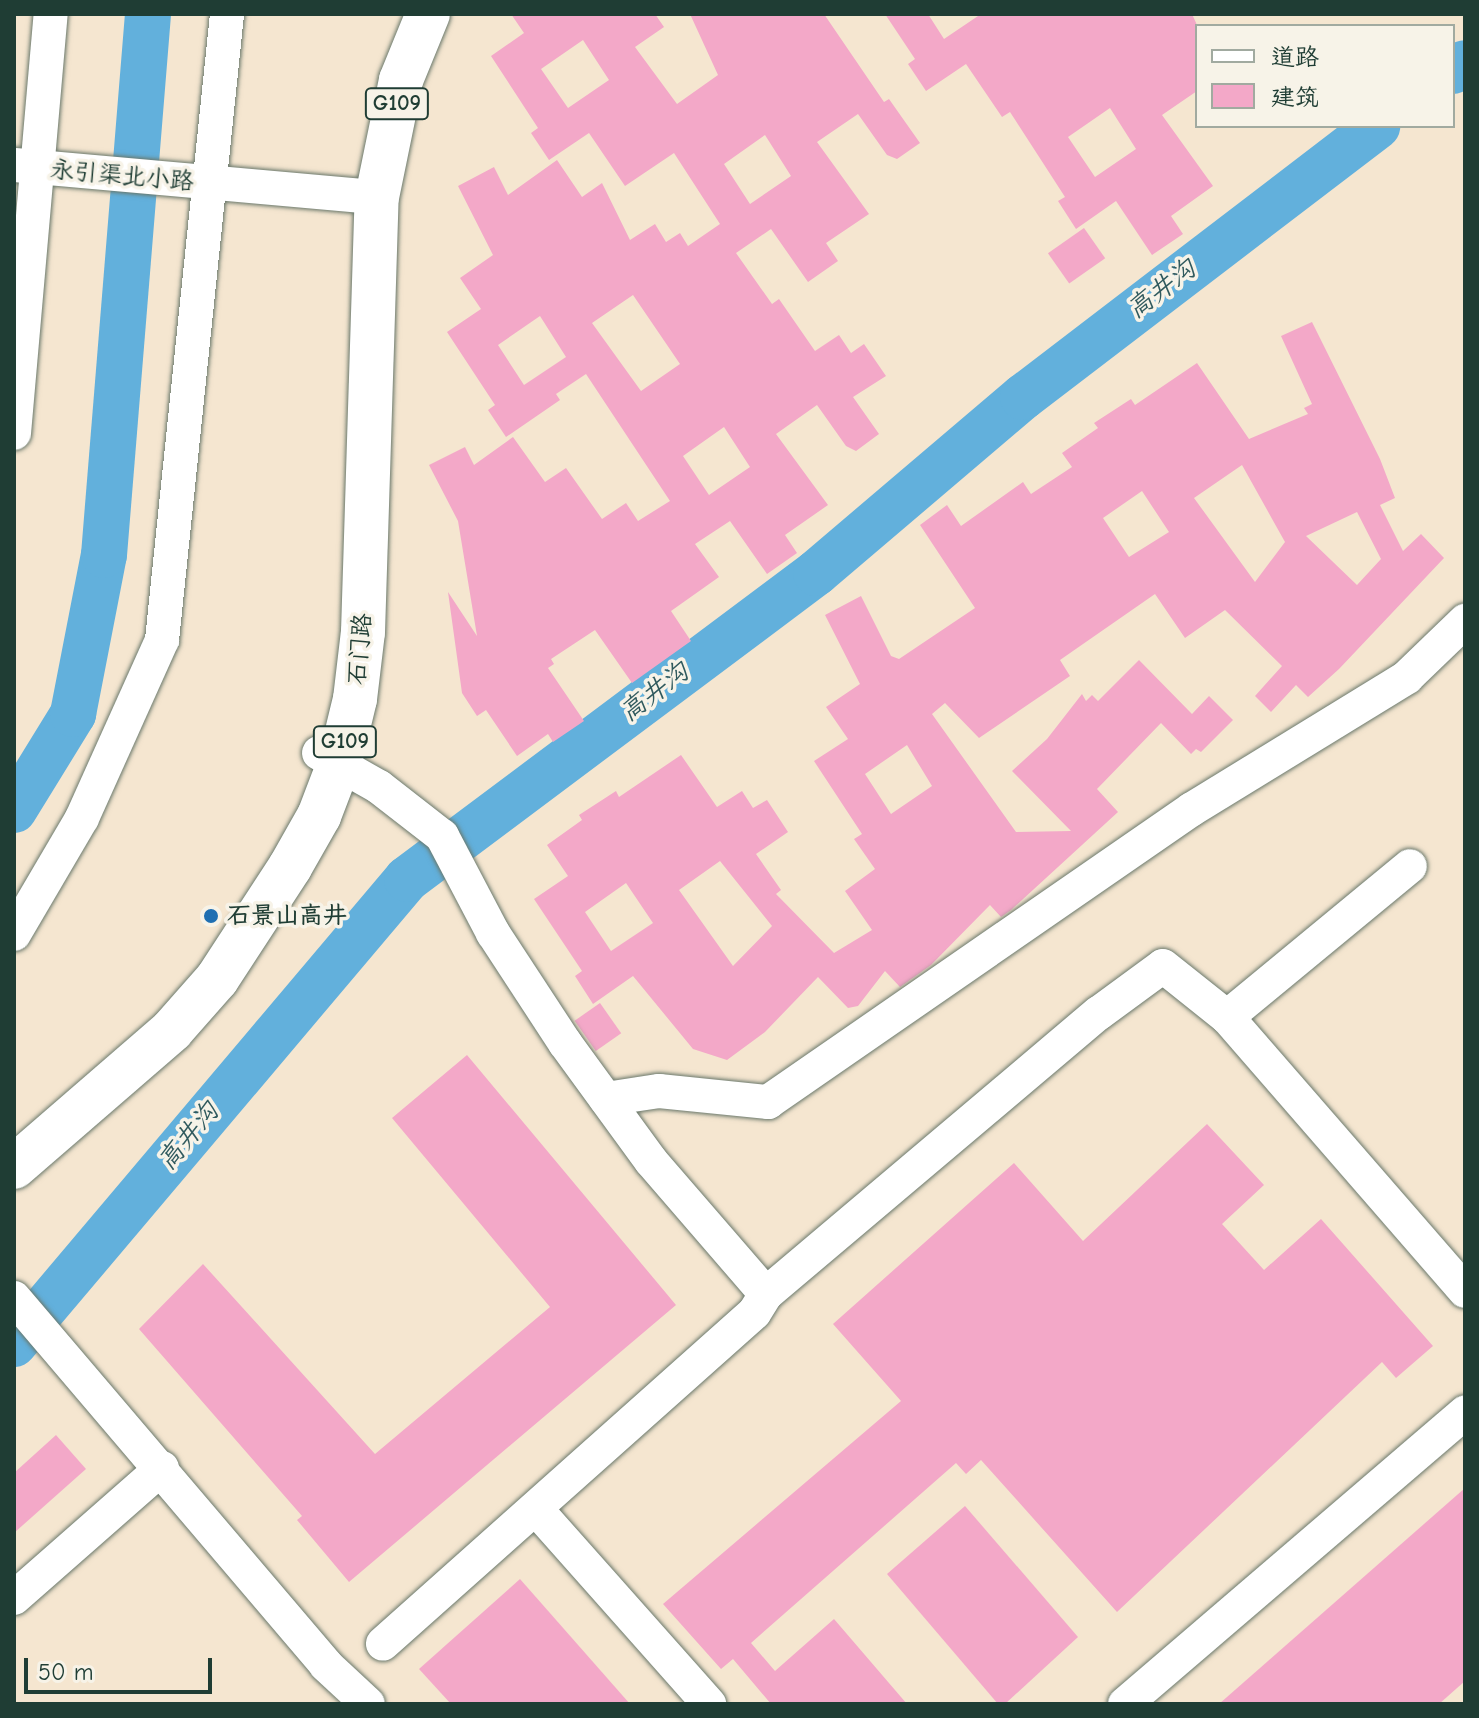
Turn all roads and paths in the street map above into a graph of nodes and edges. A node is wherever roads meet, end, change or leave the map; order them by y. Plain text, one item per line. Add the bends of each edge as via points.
1 (51, 14) edge
2 (227, 14) edge
3 (403, 14) edge
4 (428, 14) edge
5 (36, 168) edge
6 (205, 183) junction
7 (366, 196) junction
8 (16, 395) edge
9 (14, 433) edge
10 (1465, 621) edge
11 (329, 757) junction
12 (1410, 866) dead end
13 (14, 934) edge
14 (1227, 1017) junction
15 (606, 1099) junction
16 (14, 1134) edge
17 (14, 1167) edge
18 (1465, 1291) edge
19 (766, 1294) junction
20 (14, 1298) edge
21 (1465, 1413) edge
22 (162, 1468) junction
23 (536, 1509) junction
24 (14, 1598) edge
25 (383, 1643) dead end
26 (368, 1704) edge
27 (709, 1704) edge
28 (1125, 1704) edge

1 - 5 street
2 - 6 street
3 - 7 highway, 石门路 / G109 via 380,67
4 - 7 highway, 石门路 / G109 via 401,80
5 - 6 street, 永引渠北小路
5 - 8 street, 永引渠北小路
6 - 7 street, 永引渠北小路
6 - 13 street via 162,640 82,818
7 - 11 highway, 石门路 / G109 via 345,591
8 - 9 street, 永引渠北小路
10 - 15 street via 1407,677 1192,809 768,1102 659,1091
11 - 15 street via 442,836 493,933
11 - 16 highway, 石门路 / G109 via 265,869 197,968 143,1025
11 - 17 highway, 石门路 / G109 via 319,816 217,979 172,1030
12 - 14 street
14 - 18 street
14 - 19 street via 1178,973 1156,968
15 - 19 street via 651,1161
19 - 23 street via 754,1313
20 - 22 street
21 - 28 street
22 - 24 street
22 - 26 street via 326,1665
23 - 25 street
23 - 27 street

